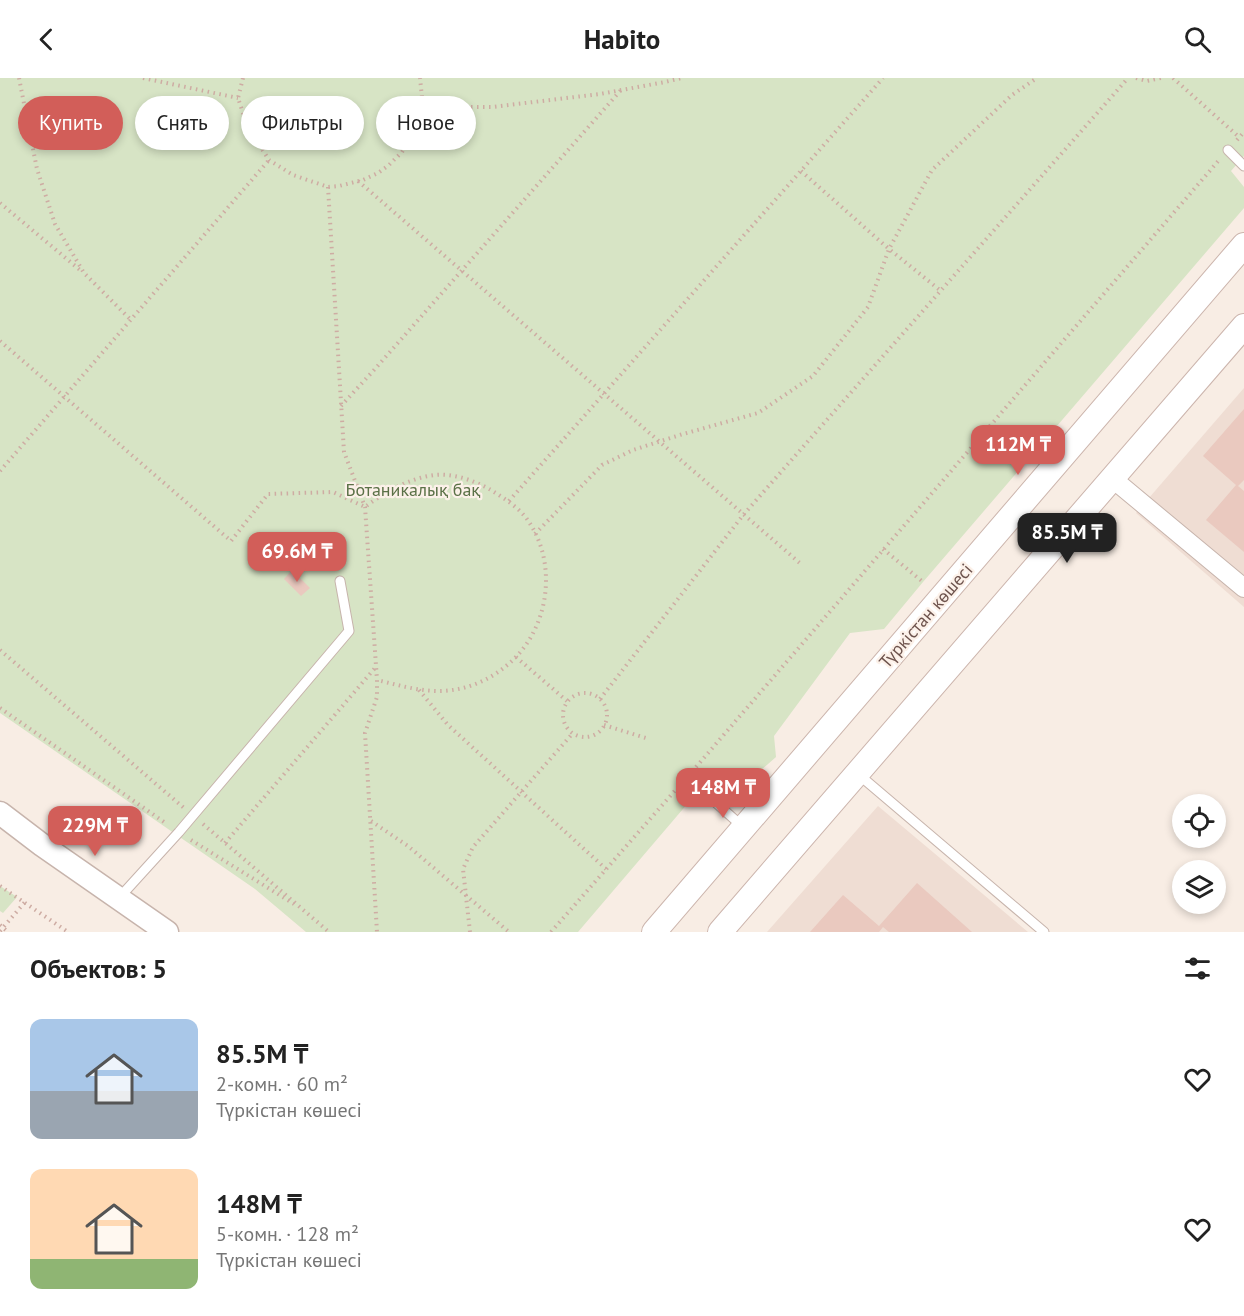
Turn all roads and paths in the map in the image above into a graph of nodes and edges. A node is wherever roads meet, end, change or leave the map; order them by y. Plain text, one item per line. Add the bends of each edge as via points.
1 (19, 78) edge
2 (143, 78) edge
3 (243, 78) edge
4 (420, 78) edge
5 (682, 78) edge
6 (883, 78) edge
7 (1038, 78) edge
8 (1128, 78) edge
9 (1136, 78) edge
10 (1161, 78) edge
11 (1173, 78) edge
12 (621, 90) junction
13 (422, 96) edge
14 (238, 98) junction
15 (476, 107) edge
16 (1244, 132) edge
17 (1239, 138) junction
18 (403, 150) edge
19 (1228, 150) junction
20 (269, 160) junction
21 (1244, 166) edge
22 (801, 171) junction
23 (358, 181) junction
24 (328, 187) junction
25 (0, 203) edge
26 (1244, 245) edge
27 (890, 249) junction
28 (462, 271) junction
29 (84, 273) junction
30 (941, 291) junction
31 (130, 320) junction
32 (1244, 326) edge
33 (0, 341) edge
34 (604, 394) junction
35 (64, 396) junction
36 (341, 406) junction
37 (660, 442) junction
38 (0, 471) edge
39 (1113, 478) junction
40 (509, 501) junction
41 (365, 507) junction
42 (744, 514) junction
43 (535, 534) junction
44 (883, 549) junction
45 (801, 564) dead end
46 (340, 581) dead end
47 (923, 582) dead end
48 (1244, 588) edge
49 (0, 650) edge
50 (516, 657) junction
51 (375, 668) junction
52 (377, 680) junction
53 (418, 690) junction
54 (600, 699) junction
55 (567, 701) junction
56 (0, 708) edge
57 (604, 725) junction
58 (573, 733) junction
59 (649, 740) dead end
60 (857, 773) junction
61 (687, 777) junction
62 (521, 792) junction
63 (0, 813) edge
64 (192, 815) junction
65 (370, 821) junction
66 (743, 827) junction
67 (179, 832) junction
68 (225, 843) junction
69 (606, 869) junction
70 (0, 886) edge
71 (466, 896) junction
72 (119, 898) junction
73 (25, 903) junction
74 (307, 913) junction
75 (1, 928) edge
76 (8, 932) edge
77 (68, 932) edge
78 (167, 932) edge
79 (329, 932) edge
80 (377, 932) edge
81 (470, 932) edge
82 (509, 932) edge
83 (551, 932) edge
84 (654, 932) edge
85 (720, 932) edge
86 (1044, 932) edge

1 - 29 path via 37,169 55,224
2 - 14 path
3 - 14 path
4 - 13 path
5 - 12 path
6 - 22 path
7 - 27 path via 1012,94 932,170
8 - 30 path
9 - 10 path
11 - 17 path
12 - 15 path
12 - 28 path
14 - 20 path via 244,119
16 - 17 path
17 - 19 path
18 - 23 path via 378,173
19 - 21 lane
19 - 44 path
20 - 24 path via 293,175
20 - 31 path
22 - 27 path
22 - 34 path
23 - 24 path
23 - 28 path
24 - 36 path
25 - 29 path
26 - 66 main road, Түркістан көшесі
27 - 30 path
27 - 37 path via 868,307 813,376 758,413
28 - 34 path
28 - 36 path
29 - 31 path
30 - 42 path
31 - 35 path
32 - 39 main road
33 - 35 path
34 - 37 path
34 - 40 path
35 - 38 path
35 - 41 path via 231,541 268,494 333,492
36 - 41 path via 344,452
37 - 42 path
37 - 43 path via 602,465
39 - 48 street
39 - 60 main road
40 - 41 path via 468,480 435,475 398,486
40 - 43 path via 529,521
41 - 51 path
42 - 45 path
42 - 54 path
43 - 50 path via 544,556 546,594 535,631
44 - 47 path
44 - 61 path
46 - 64 lane via 349,631
49 - 64 path
50 - 53 path via 496,674 470,686
50 - 55 path
51 - 52 path
51 - 68 path
52 - 53 path
52 - 65 path via 377,697 365,733
53 - 62 path via 448,725
54 - 55 path via 594,694 580,693
54 - 57 path via 607,711
55 - 58 path via 564,722
56 - 67 path
57 - 58 path via 594,735
57 - 59 path
58 - 62 path
60 - 85 main road
60 - 86 lane
61 - 66 lane
61 - 69 path
62 - 69 path
62 - 71 path via 473,847 463,869
63 - 72 street
64 - 67 lane
64 - 68 path
65 - 71 path via 408,846
65 - 80 path
66 - 84 main road, Түркістан көшесі
67 - 72 lane
67 - 74 path
68 - 74 path
69 - 83 path
70 - 73 path
71 - 81 path
71 - 82 path
72 - 78 street
73 - 75 path
73 - 77 path
74 - 79 path
75 - 76 path

